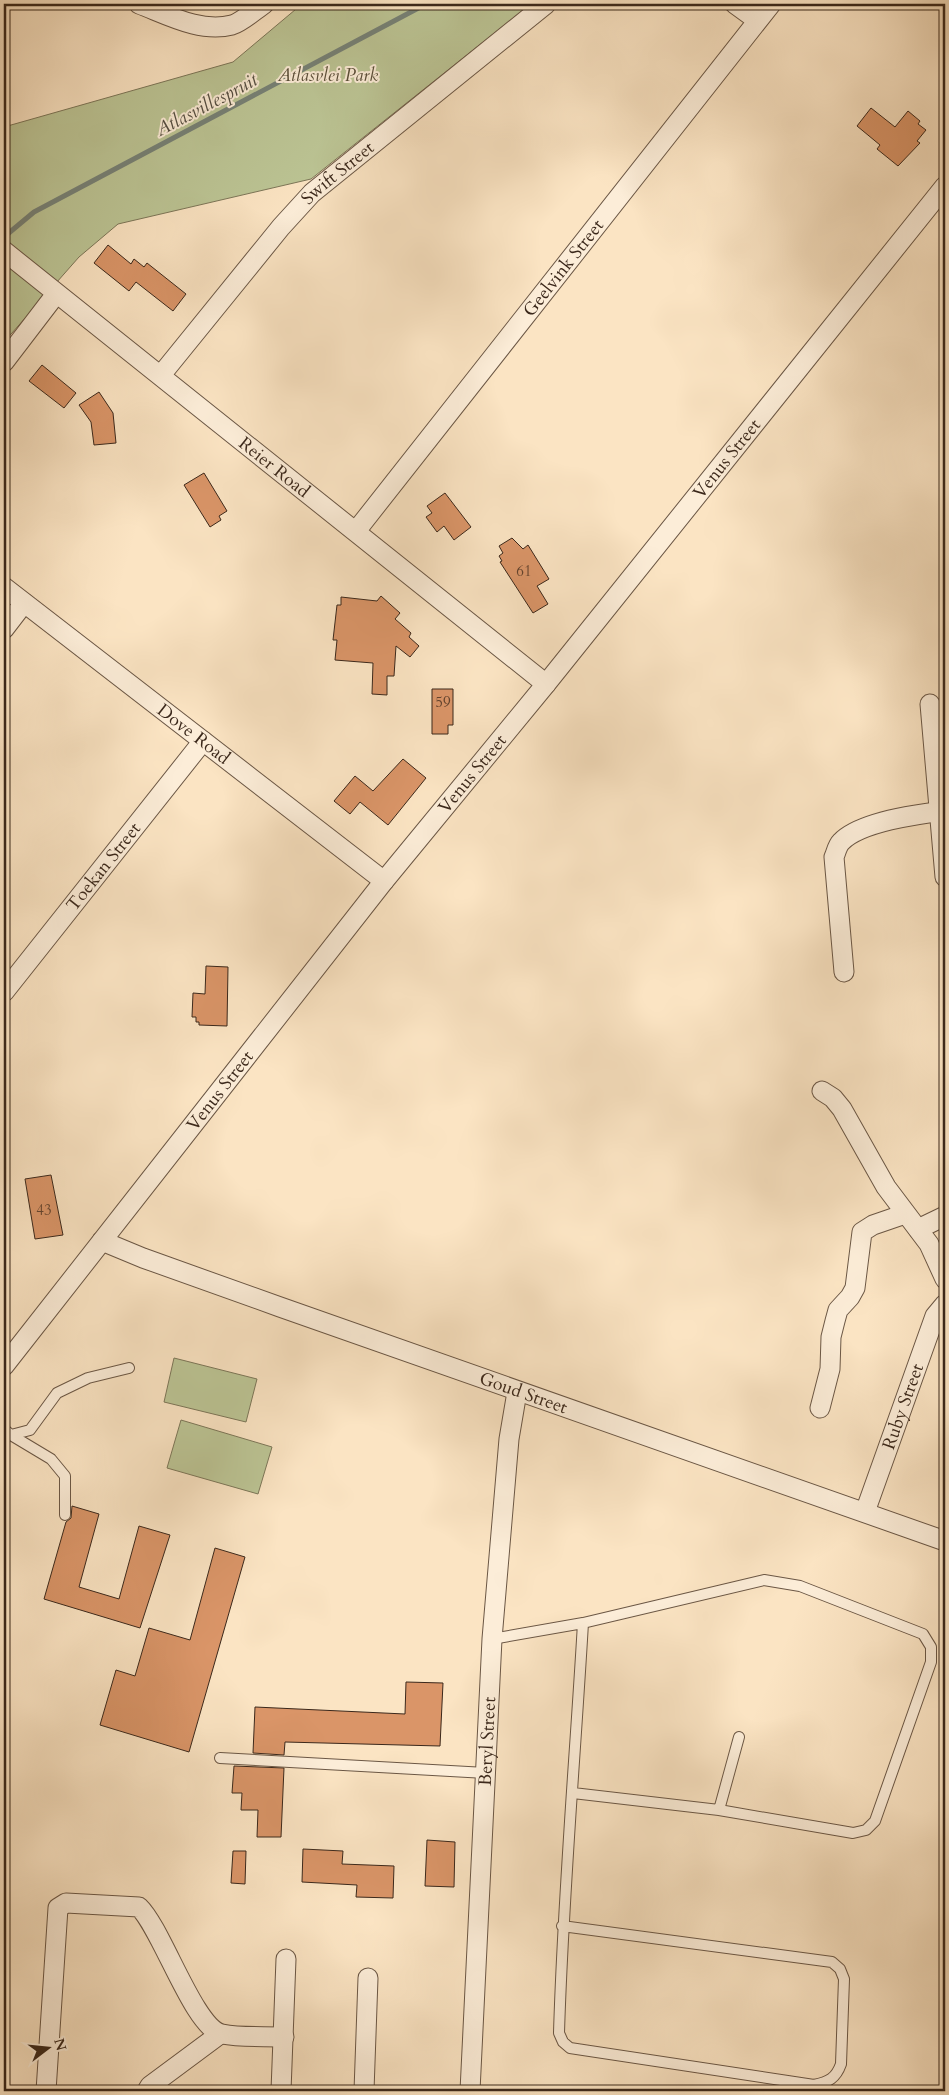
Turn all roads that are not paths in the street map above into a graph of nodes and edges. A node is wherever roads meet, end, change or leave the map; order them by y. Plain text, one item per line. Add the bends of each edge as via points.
1 (140, 4) edge
2 (264, 4) edge
3 (546, 4) edge
4 (735, 4) edge
5 (771, 4) edge
6 (757, 20) junction
7 (945, 186) edge
8 (4, 251) edge
9 (56, 294) junction
10 (4, 362) edge
11 (161, 376) junction
12 (356, 531) junction
13 (4, 587) edge
14 (24, 603) junction
15 (4, 629) edge
16 (546, 684) junction
17 (930, 704) dead end
18 (203, 741) junction
19 (942, 811) edge
20 (945, 877) edge
21 (384, 882) junction
22 (844, 972) dead end
23 (4, 992) edge
24 (822, 1091) dead end
25 (905, 1214) junction
26 (945, 1216) edge
27 (918, 1229) junction
28 (102, 1241) junction
29 (945, 1279) edge
30 (945, 1304) edge
31 (4, 1366) edge
32 (129, 1368) dead end
33 (517, 1392) junction
34 (820, 1408) dead end
35 (8, 1432) edge
36 (865, 1512) junction
37 (66, 1515) dead end
38 (945, 1541) edge
39 (583, 1623) junction
40 (492, 1639) junction
41 (739, 1737) dead end
42 (220, 1758) dead end
43 (486, 1773) junction
44 (573, 1793) junction
45 (719, 1810) junction
46 (562, 1926) junction
47 (286, 1959) dead end
48 (368, 1978) dead end
49 (220, 2034) junction
50 (284, 2037) junction
51 (46, 2091) edge
52 (147, 2091) edge
53 (281, 2091) edge
54 (364, 2091) edge
55 (470, 2091) edge

1 - 2 street via 182,21 208,26 233,25
3 - 11 street, Swift Street via 312,193 280,227
4 - 6 street
5 - 6 street, Geelvink Street
6 - 12 street, Geelvink Street
7 - 16 street, Venus Street
8 - 9 street, Reier Road
9 - 10 street
9 - 11 street, Reier Road
11 - 12 street, Reier Road
12 - 16 street, Reier Road
13 - 14 street, Dove Road
14 - 15 street
14 - 18 street, Dove Road
16 - 21 street, Venus Street
17 - 19 street
18 - 21 street, Dove Road
18 - 23 street, Toekan Street
19 - 20 street
19 - 22 street via 898,817 855,833 840,843 834,857
21 - 28 street, Venus Street
24 - 25 street via 842,1109
25 - 27 street
25 - 34 street via 862,1232 855,1288 838,1310 831,1337 830,1369
26 - 27 street
27 - 29 street via 929,1244
28 - 31 street, Venus Street
28 - 33 street, Goud Street
30 - 36 street, Ruby Street via 934,1316
32 - 35 lane via 88,1378 57,1393 30,1430
33 - 36 street, Goud Street
33 - 40 street, Beryl Street via 509,1439
35 - 37 lane via 51,1459 65,1476
36 - 38 street, Goud Street
39 - 40 lane
39 - 44 lane
39 - 45 lane via 764,1580 800,1586 923,1634 931,1646 931,1662 876,1821 866,1830 853,1833
40 - 43 street, Beryl Street
41 - 45 lane
42 - 43 lane
43 - 55 street, Beryl Street
44 - 45 lane
44 - 46 lane
46 - 46 lane via 559,2033 570,2048 814,2085 827,2083 838,2072 844,1979 832,1962
47 - 50 street
48 - 54 street
49 - 50 street
49 - 51 street via 203,2019 148,1916 139,1907 66,1903 58,1908
49 - 52 street
50 - 53 street

